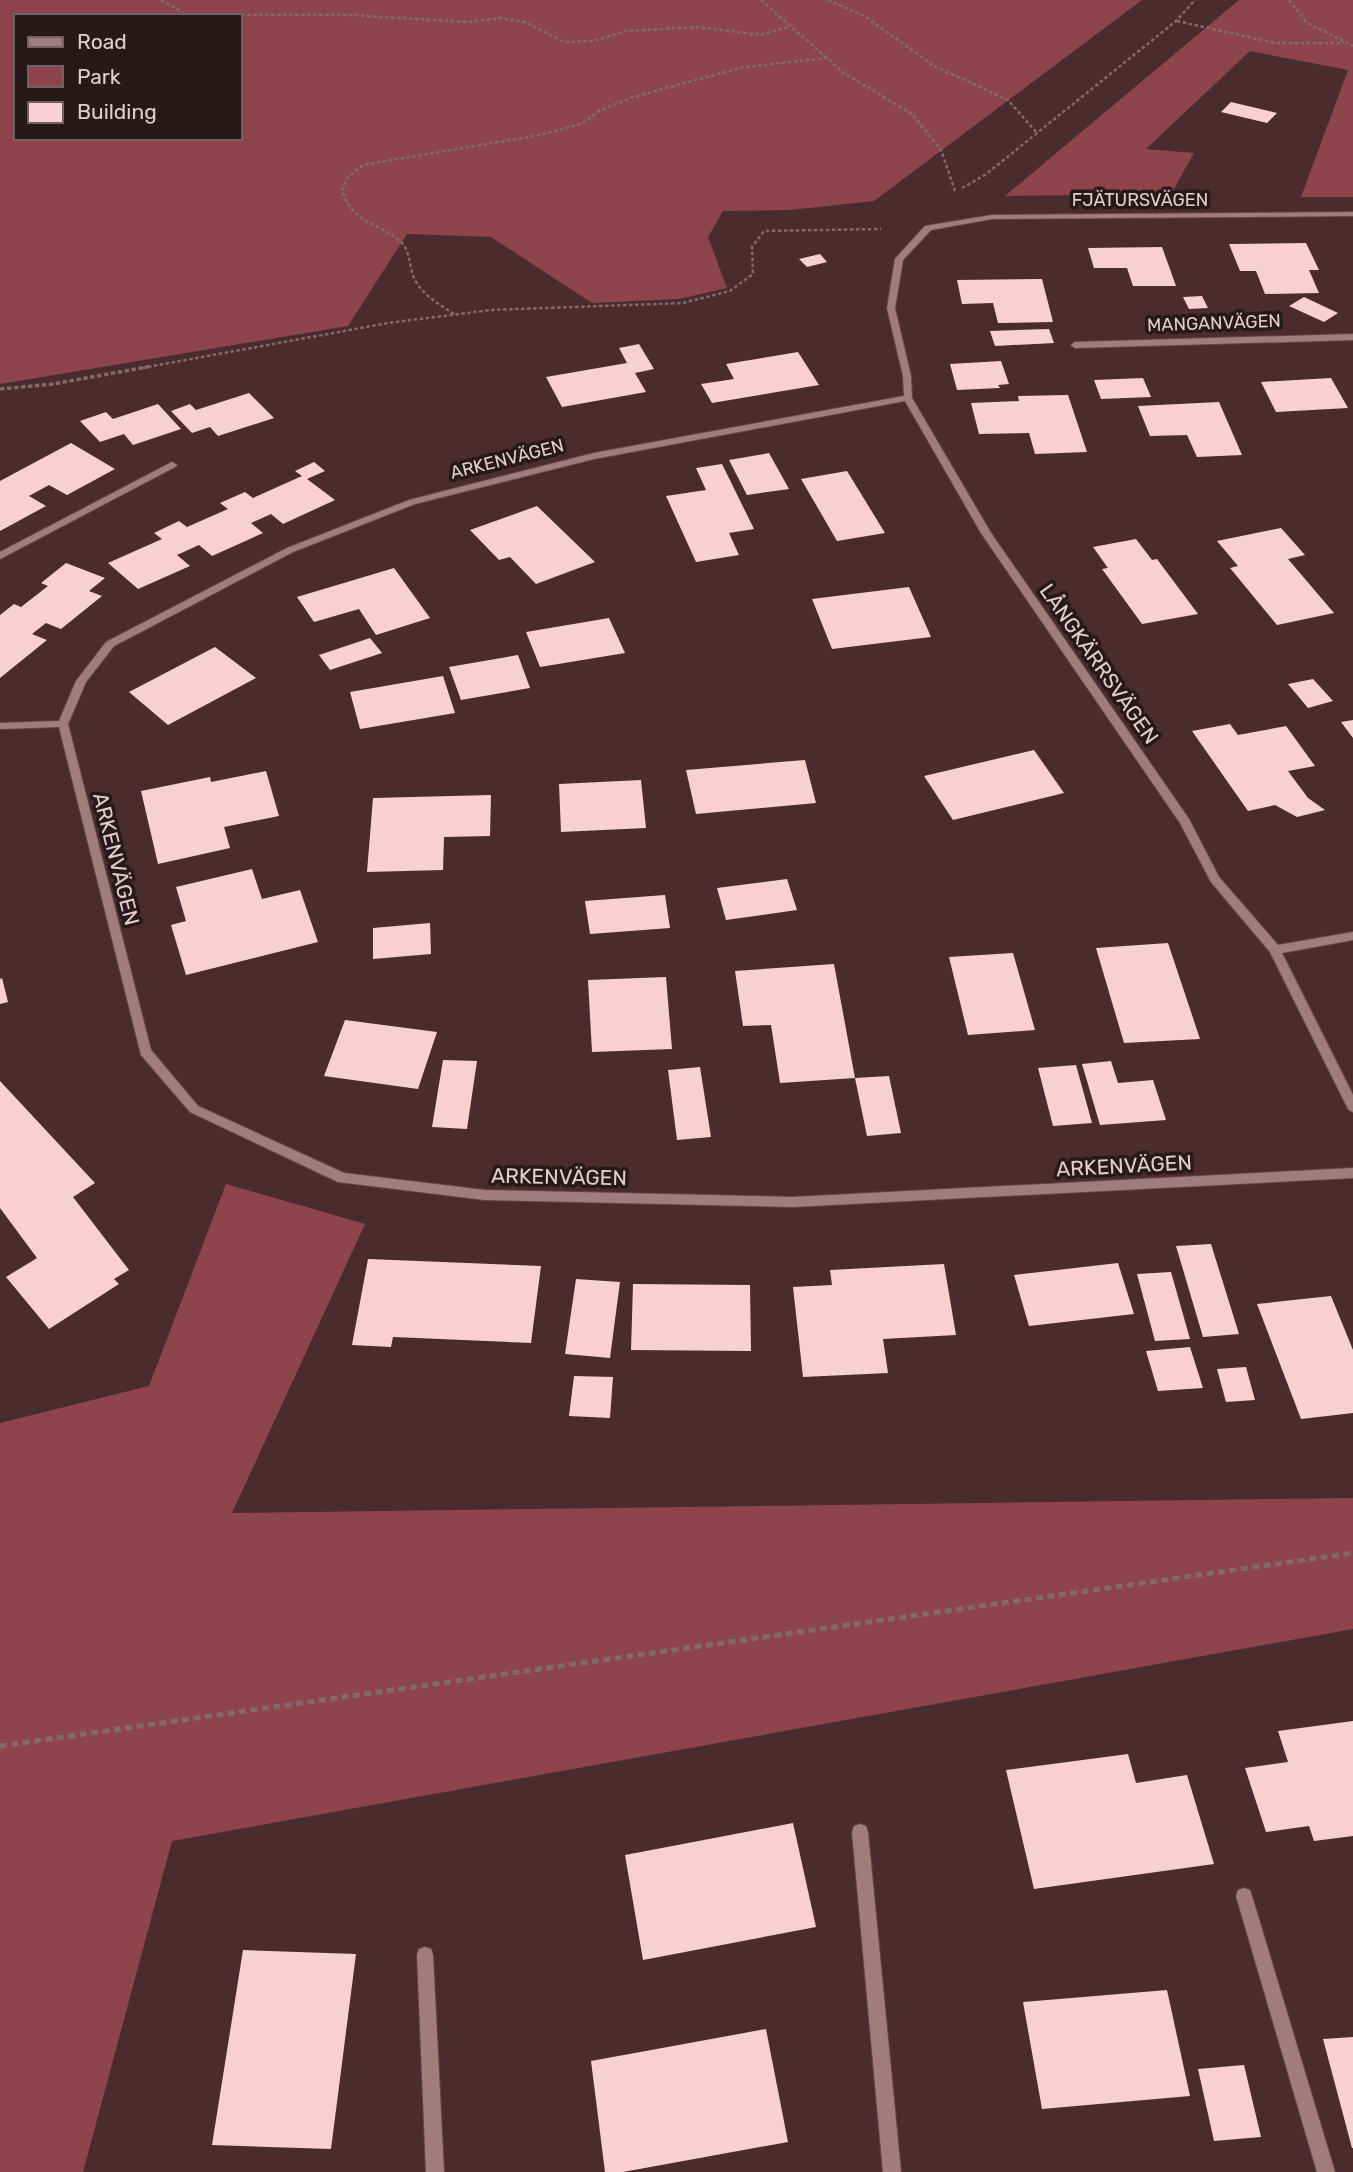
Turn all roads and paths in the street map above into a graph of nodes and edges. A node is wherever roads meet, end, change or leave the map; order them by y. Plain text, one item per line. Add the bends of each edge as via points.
1 (161, 0) edge
2 (761, 0) edge
3 (828, 0) edge
4 (1195, 0) edge
5 (1289, 0) edge
6 (185, 14) edge
7 (242, 15) edge
8 (1176, 21) junction
9 (788, 27) junction
10 (1344, 43) junction
11 (1353, 46) edge
12 (828, 58) junction
13 (1037, 134) junction
14 (956, 192) junction
15 (1353, 214) edge
16 (928, 228) junction
17 (454, 315) junction
18 (1353, 337) edge
19 (1075, 345) dead end
20 (0, 389) edge
21 (908, 398) junction
22 (172, 465) dead end
23 (0, 556) edge
24 (63, 724) junction
25 (0, 726) edge
26 (1353, 936) edge
27 (1275, 950) junction
28 (1353, 1107) edge
29 (1353, 1173) edge
30 (1353, 1553) edge
31 (0, 1746) edge
32 (860, 1832) dead end
33 (1244, 1896) dead end
34 (425, 1955) dead end
35 (435, 2172) edge
36 (892, 2172) edge
37 (1326, 2172) edge

1 - 6 path
2 - 9 path
3 - 13 path via 866,17 934,65 1008,100
4 - 8 path
5 - 10 path via 1292,10
7 - 9 path via 467,22 501,18 525,22 564,42 593,41 637,30 698,27 761,35
8 - 10 path via 1275,43
8 - 13 path
9 - 12 path
10 - 11 path
12 - 14 path via 844,73 912,114 941,150
12 - 17 path via 744,66 633,97 581,124 540,135 363,166 348,177 342,190 345,201 370,226 401,242 424,293
13 - 14 path
14 - 16 path via 939,201
15 - 16 street, FJÄTURSVÄGEN via 992,217
16 - 17 path via 764,231 752,247 753,274 730,291 683,303
16 - 21 street, LÅNGKÄRRSVÄGEN via 899,258 891,309
17 - 20 path via 247,347 53,384
18 - 19 street, MANGANVÄGEN
21 - 24 street, ARKENVÄGEN via 594,456 412,502 290,550 110,644 81,681
21 - 27 street, LÅNGKÄRRSVÄGEN via 986,533 1185,822 1215,879
22 - 23 street
24 - 25 street
24 - 29 street, ARKENVÄGEN via 145,1052 194,1109 342,1178 485,1195 793,1202
26 - 27 street
27 - 28 street, LÅNGKÄRRSVÄGEN
30 - 31 path
32 - 36 street
33 - 37 street
34 - 35 street

